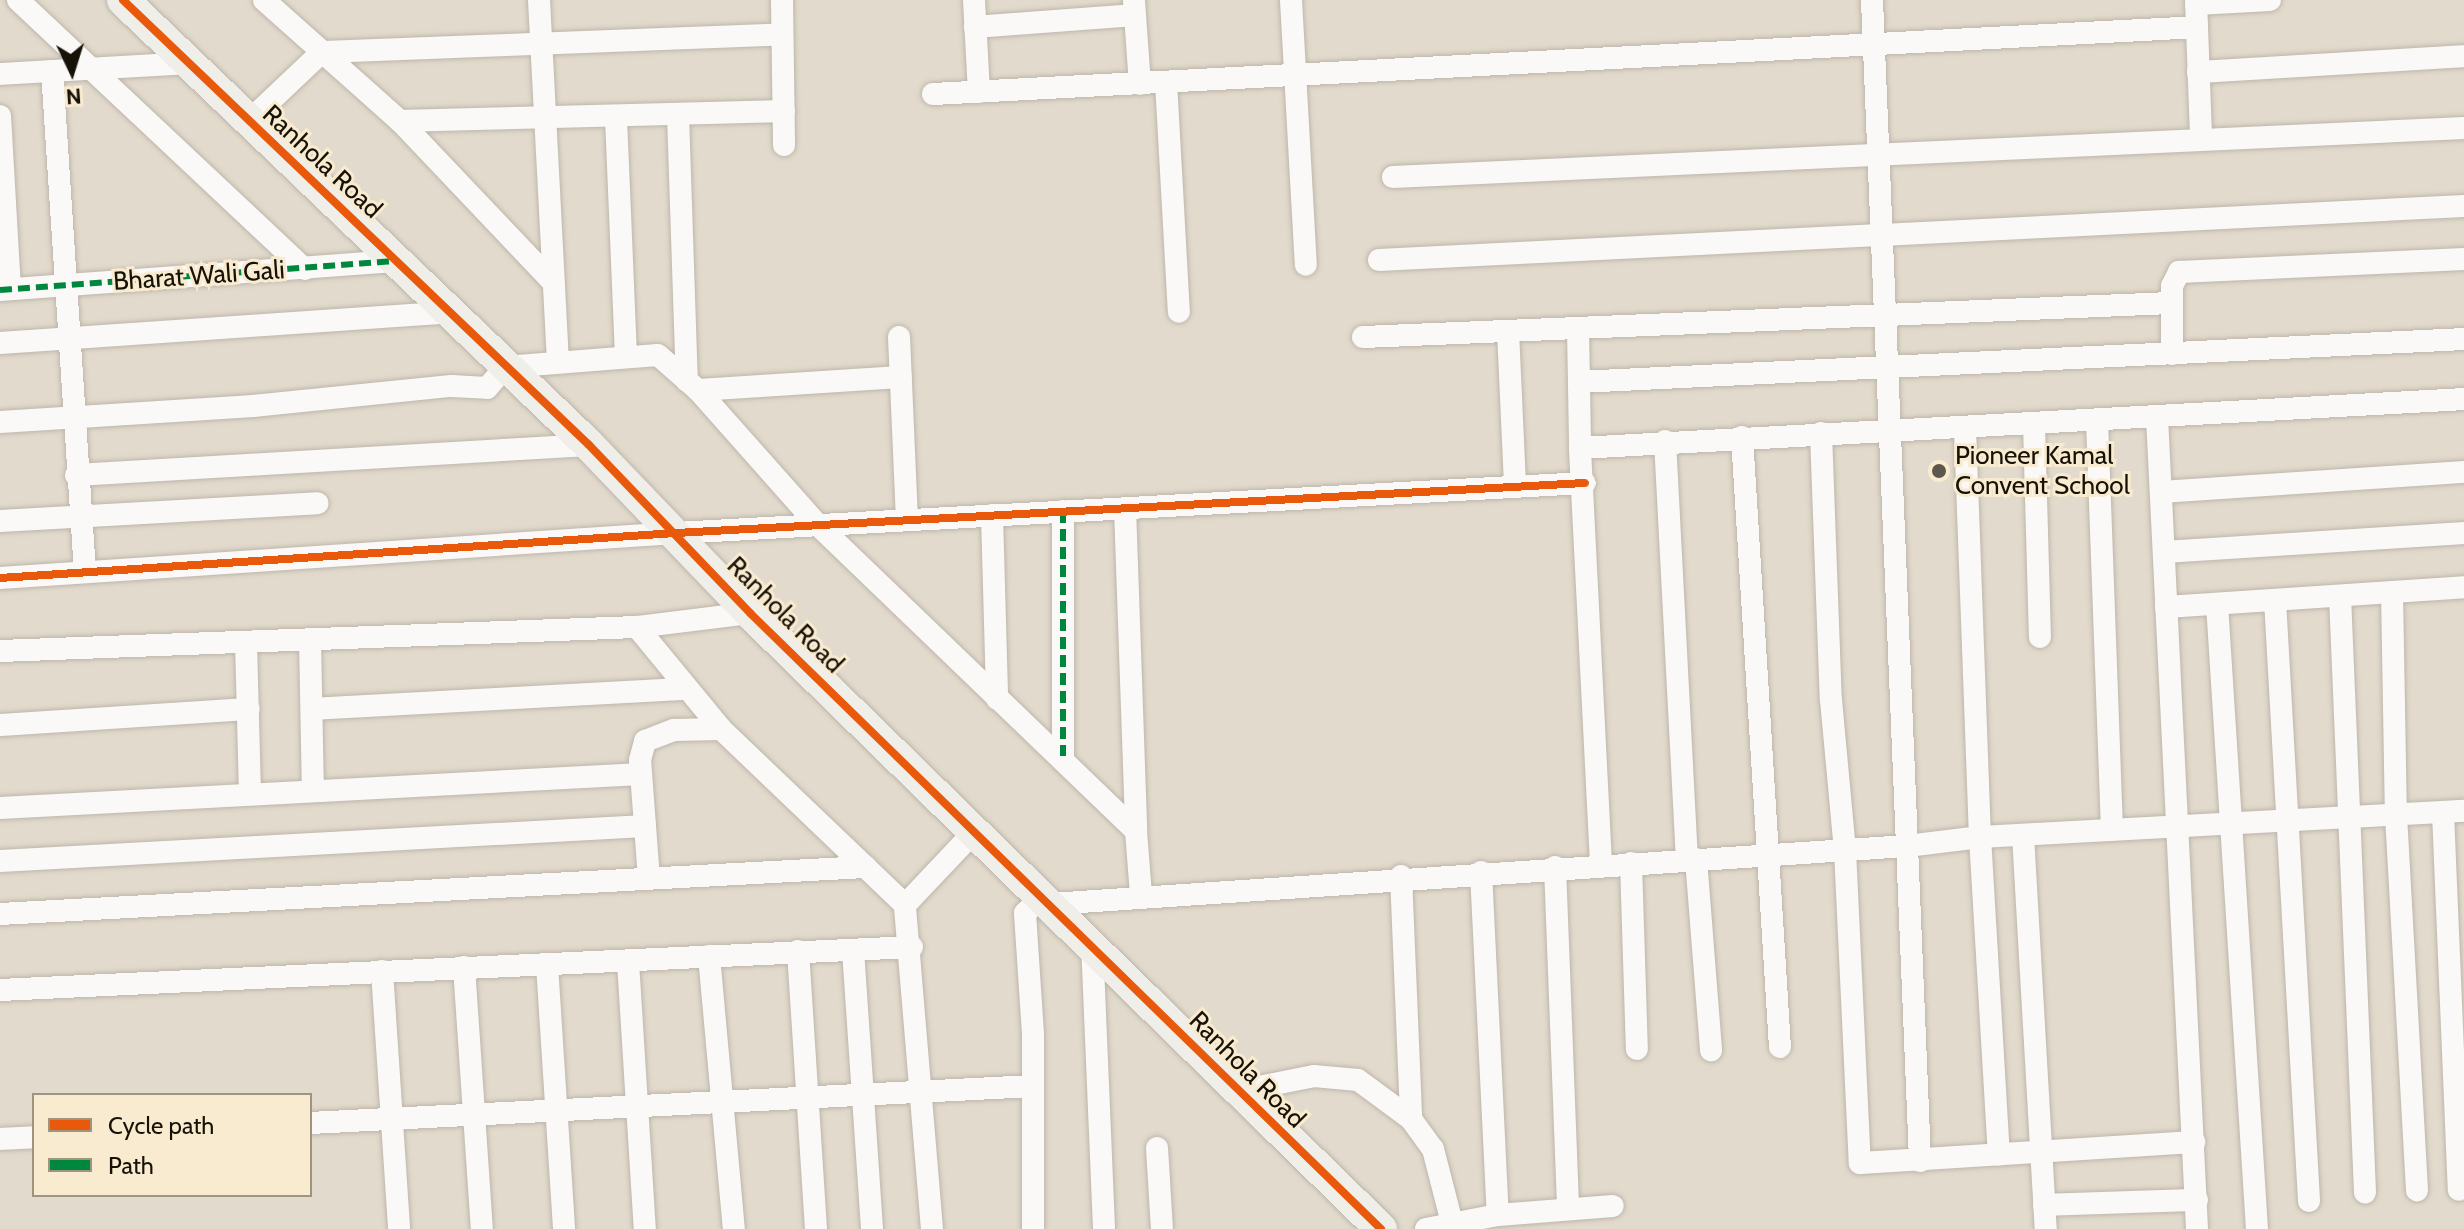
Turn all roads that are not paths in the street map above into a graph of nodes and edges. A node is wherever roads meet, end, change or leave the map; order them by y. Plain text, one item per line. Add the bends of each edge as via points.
1 (18, 0) edge
2 (123, 0) edge
3 (264, 0) edge
4 (539, 0) edge
5 (782, 0) edge
6 (974, 0) edge
7 (1291, 0) edge
8 (1872, 0) edge
9 (2270, 0) edge
10 (2196, 2) edge
11 (1134, 8) edge
12 (975, 27) junction
13 (2197, 27) junction
14 (782, 34) junction
15 (541, 42) junction
16 (1875, 45) junction
17 (322, 52) junction
18 (2464, 56) edge
19 (188, 63) junction
20 (91, 69) junction
21 (52, 71) junction
22 (2198, 72) junction
23 (0, 74) edge
24 (1297, 75) junction
25 (1166, 82) junction
26 (1140, 84) junction
27 (979, 92) junction
28 (933, 94) dead end
29 (784, 111) junction
30 (678, 115) junction
31 (0, 116) edge
32 (616, 118) junction
33 (249, 121) junction
34 (400, 121) junction
35 (545, 121) junction
36 (2464, 128) edge
37 (2201, 139) junction
38 (784, 145) dead end
39 (1880, 153) junction
40 (1393, 177) dead end
41 (2464, 206) edge
42 (1884, 235) junction
43 (2464, 259) edge
44 (1379, 260) dead end
45 (398, 261) junction
46 (1306, 265) dead end
47 (304, 269) junction
48 (552, 281) junction
49 (68, 285) junction
50 (5, 289) edge
51 (2171, 303) junction
52 (451, 312) junction
53 (1179, 312) dead end
54 (1886, 314) junction
55 (1578, 328) junction
56 (1508, 331) junction
57 (899, 337) dead end
58 (1363, 337) dead end
59 (2464, 339) edge
60 (73, 340) junction
61 (0, 343) edge
62 (2172, 354) junction
63 (626, 355) junction
64 (558, 360) junction
65 (505, 367) junction
66 (1888, 368) junction
67 (901, 377) junction
68 (1579, 382) junction
69 (692, 386) junction
70 (2464, 399) edge
71 (2157, 417) junction
72 (76, 418) junction
73 (2097, 421) junction
74 (0, 422) edge
75 (2034, 425) junction
76 (1965, 429) junction
77 (1821, 433) junction
78 (1889, 434) junction
79 (1742, 437) junction
80 (1665, 441) junction
81 (589, 445) junction
82 (1580, 448) junction
83 (2464, 472) edge
84 (76, 475) junction
85 (1585, 483) junction
86 (1515, 486) junction
87 (2161, 492) junction
88 (317, 503) dead end
89 (1125, 508) junction
90 (1063, 511) junction
91 (992, 515) junction
92 (80, 516) junction
93 (907, 520) junction
94 (0, 521) edge
95 (818, 525) junction
96 (676, 533) junction
97 (2464, 533) edge
98 (2164, 552) junction
99 (85, 572) junction
100 (0, 578) edge
101 (2464, 587) edge
102 (2392, 592) junction
103 (2340, 596) junction
104 (2275, 600) junction
105 (2217, 604) junction
106 (2166, 607) junction
107 (750, 613) junction
108 (637, 627) junction
109 (2040, 637) dead end
110 (310, 639) junction
111 (246, 642) junction
112 (0, 651) edge
113 (684, 689) junction
114 (997, 699) junction
115 (248, 709) junction
116 (312, 709) junction
117 (0, 725) edge
118 (721, 729) junction
119 (1063, 756) junction
120 (641, 774) junction
121 (313, 791) junction
122 (250, 793) junction
123 (0, 808) edge
124 (2453, 812) edge
125 (2396, 815) junction
126 (2346, 818) junction
127 (2290, 821) junction
128 (2228, 824) junction
129 (645, 826) junction
130 (2176, 827) junction
131 (976, 830) junction
132 (2112, 830) junction
133 (1136, 831) junction
134 (2023, 835) junction
135 (1980, 837) junction
136 (1907, 846) junction
137 (1845, 850) junction
138 (1768, 855) junction
139 (1692, 859) junction
140 (0, 861) edge
141 (1631, 863) junction
142 (1601, 864) junction
143 (866, 867) junction
144 (1555, 867) junction
145 (1481, 872) junction
146 (1401, 876) junction
147 (649, 879) junction
148 (1141, 895) junction
149 (1046, 901) junction
150 (905, 905) junction
151 (0, 914) edge
152 (1092, 942) junction
153 (912, 947) junction
154 (853, 950) junction
155 (798, 951) junction
156 (709, 956) junction
157 (628, 962) junction
158 (547, 965) junction
159 (464, 967) junction
160 (382, 971) junction
161 (0, 990) edge
162 (1780, 1047) dead end
163 (1637, 1049) dead end
164 (1711, 1050) dead end
165 (1033, 1086) junction
166 (1239, 1091) junction
167 (923, 1092) junction
168 (864, 1094) junction
169 (806, 1097) junction
170 (724, 1104) junction
171 (637, 1109) junction
172 (557, 1111) junction
173 (476, 1115) junction
174 (394, 1119) junction
175 (1411, 1119) junction
176 (312, 1123) edge
177 (32, 1137) edge
178 (0, 1139) edge
179 (2194, 1142) junction
180 (1157, 1148) dead end
181 (2039, 1152) junction
182 (1999, 1154) junction
183 (1920, 1161) junction
184 (2417, 1190) dead end
185 (2459, 1190) dead end
186 (2365, 1192) dead end
187 (2197, 1200) junction
188 (2309, 1201) dead end
189 (2044, 1205) junction
190 (1613, 1206) dead end
191 (1568, 1209) junction
192 (1498, 1215) junction
193 (1452, 1223) junction
194 (399, 1229) edge
195 (482, 1229) edge
196 (564, 1229) edge
197 (645, 1229) edge
198 (734, 1229) edge
199 (816, 1229) edge
200 (872, 1229) edge
201 (932, 1229) edge
202 (1033, 1229) edge
203 (1104, 1229) edge
204 (1162, 1229) edge
205 (1381, 1229) edge
206 (1426, 1229) edge
207 (2046, 1229) edge
208 (2197, 1229) edge
209 (2257, 1229) edge

1 - 20 street
2 - 19 street, Ranhola Road
3 - 17 street
4 - 15 street
5 - 14 street
6 - 12 street
7 - 24 street
8 - 16 street
9 - 10 street
10 - 13 street
11 - 12 street
11 - 26 street
12 - 27 street
13 - 16 street
13 - 22 street
14 - 15 street
14 - 29 street
15 - 17 street
15 - 35 street
16 - 24 street
16 - 39 street
17 - 33 street
17 - 34 street
18 - 22 street
19 - 20 street
19 - 33 street, Ranhola Road
20 - 21 street
20 - 47 street
21 - 23 street
21 - 49 street
22 - 37 street
24 - 25 street
24 - 46 street
25 - 26 street
25 - 53 street
26 - 27 street
27 - 28 street
29 - 30 street
29 - 38 street
30 - 32 street
30 - 69 street
31 - 50 street
32 - 35 street
32 - 63 street
33 - 45 street, Ranhola Road
34 - 35 street
34 - 48 street
35 - 48 street
36 - 37 street
37 - 39 street
39 - 40 street
39 - 42 street
41 - 42 street
42 - 44 street
42 - 54 street
43 - 51 street via 2190,270 2175,277
45 - 47 street, Bharat Wali Gali
45 - 52 street, Ranhola Road
47 - 49 street, Bharat Wali Gali
48 - 64 street
49 - 50 street, Bharat Wali Gali
49 - 60 street
51 - 54 street
51 - 62 street
52 - 60 street
52 - 65 street, Ranhola Road
54 - 55 street
54 - 66 street
55 - 56 street
55 - 68 street
56 - 58 street
56 - 86 street
57 - 67 street
59 - 62 street
60 - 61 street
60 - 72 street
62 - 66 street
63 - 64 street
63 - 69 street via 658,355
64 - 65 street
65 - 72 street via 487,388 451,386
65 - 81 street, Ranhola Road
66 - 68 street
66 - 78 street
67 - 69 street
67 - 93 street
68 - 82 street
69 - 95 street
70 - 71 street
71 - 73 street
71 - 87 street
72 - 74 street
72 - 84 street
73 - 75 street
73 - 132 street
75 - 76 street
75 - 109 street
76 - 78 street
76 - 135 street
77 - 78 street
77 - 79 street
77 - 137 street via 1831,700
78 - 136 street
79 - 80 street
79 - 138 street
80 - 82 street
80 - 139 street
81 - 84 street
81 - 96 street, Ranhola Road
82 - 85 street
83 - 87 street
84 - 92 street
85 - 86 street
85 - 142 street
86 - 89 street
87 - 98 street
88 - 92 street
89 - 90 street
89 - 133 street
90 - 91 street
90 - 119 street
91 - 93 street
91 - 114 street
92 - 94 street
92 - 99 street
93 - 95 street
95 - 96 street
95 - 114 street
96 - 99 street
96 - 107 street, Ranhola Road
97 - 98 street
98 - 106 street
99 - 100 street
101 - 102 street
102 - 103 street
102 - 125 street
103 - 104 street
103 - 126 street
104 - 105 street
104 - 127 street
105 - 106 street
105 - 128 street
106 - 130 street
107 - 108 street
107 - 131 street, Ranhola Road
108 - 110 street
108 - 113 street
110 - 111 street
110 - 116 street
111 - 112 street
111 - 115 street
113 - 116 street
113 - 118 street
114 - 119 street
115 - 117 street
115 - 122 street
116 - 121 street
118 - 120 street via 655,734 640,751
118 - 143 street
119 - 133 street
120 - 121 street
120 - 129 street
121 - 122 street
122 - 123 street
124 - 125 street
124 - 185 street
125 - 126 street
125 - 184 street
126 - 127 street
126 - 186 street
127 - 128 street
127 - 188 street
128 - 130 street
128 - 209 street
129 - 140 street
129 - 147 street
130 - 132 street
130 - 179 street
131 - 149 street, Ranhola Road
131 - 150 street
132 - 134 street
133 - 148 street
134 - 135 street
134 - 181 street
135 - 136 street
135 - 182 street
136 - 137 street
136 - 183 street
137 - 138 street
137 - 183 street via 1860,1163
138 - 139 street
138 - 162 street
139 - 141 street
139 - 164 street
141 - 142 street
141 - 163 street
142 - 144 street
143 - 147 street
143 - 150 street
144 - 145 street
144 - 191 street
145 - 146 street
145 - 192 street
146 - 148 street
146 - 175 street
147 - 151 street
148 - 149 street
149 - 152 street, Ranhola Road
149 - 165 street via 1028,907 1025,917
150 - 153 street
152 - 166 street, Ranhola Road
152 - 203 street
153 - 154 street
153 - 167 street
154 - 155 street
154 - 168 street
155 - 156 street
155 - 169 street
156 - 157 street
156 - 170 street
157 - 158 street
157 - 171 street
158 - 159 street
158 - 172 street
159 - 160 street
159 - 173 street
160 - 161 street
160 - 174 street
165 - 167 street
165 - 202 street
166 - 175 street via 1336,1075 1358,1080
166 - 205 street, Ranhola Road
167 - 168 street
167 - 201 street
168 - 169 street
168 - 200 street
169 - 170 street
169 - 199 street
170 - 171 street
170 - 198 street
171 - 172 street
171 - 197 street
172 - 173 street
172 - 196 street
173 - 174 street
173 - 195 street
174 - 176 street
174 - 194 street
175 - 193 street via 1433,1149
177 - 178 street
179 - 181 street
179 - 187 street
180 - 204 street
181 - 182 street
181 - 189 street
182 - 183 street
187 - 189 street
187 - 208 street
189 - 207 street
190 - 191 street
191 - 192 street
192 - 193 street
193 - 206 street

